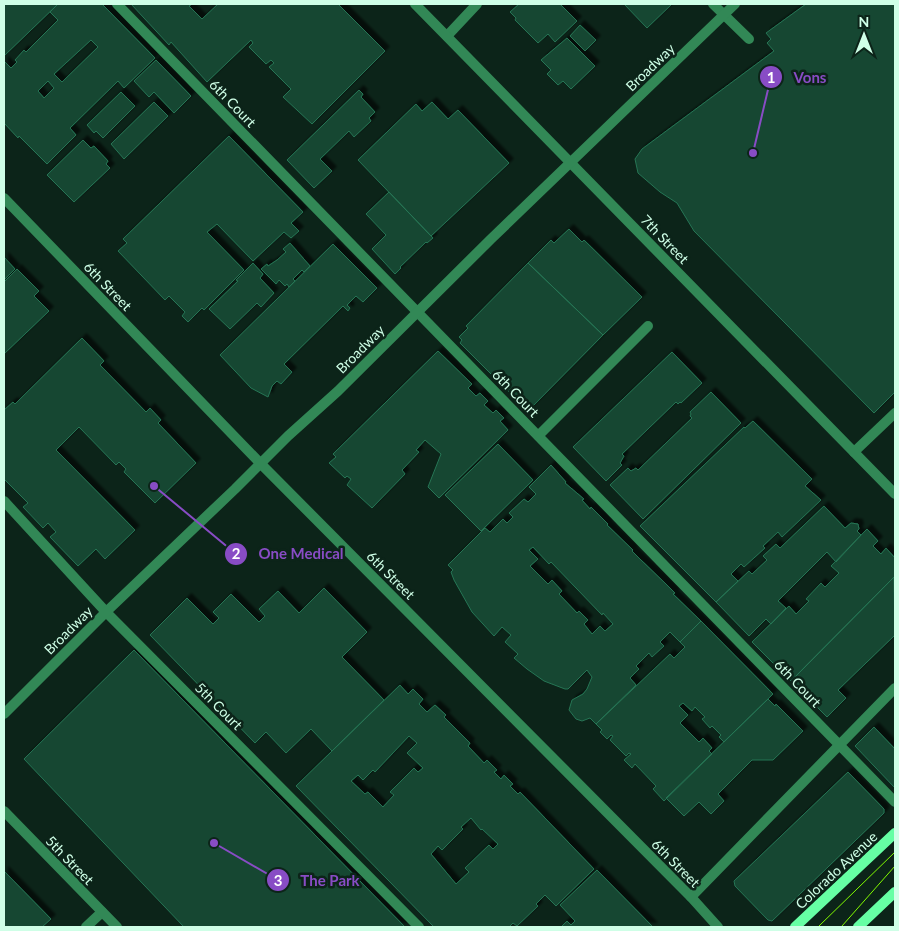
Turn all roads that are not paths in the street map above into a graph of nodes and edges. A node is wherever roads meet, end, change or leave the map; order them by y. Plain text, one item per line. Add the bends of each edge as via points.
1 (117, 4) edge
2 (416, 4) edge
3 (478, 4) edge
4 (713, 4) edge
5 (735, 4) edge
6 (724, 15) junction
7 (447, 36) junction
8 (749, 39) dead end
9 (570, 162) junction
10 (4, 198) edge
11 (417, 312) junction
12 (648, 326) dead end
13 (895, 413) edge
14 (538, 436) junction
15 (854, 452) junction
16 (260, 464) junction
17 (895, 494) edge
18 (4, 501) edge
19 (106, 612) junction
20 (895, 688) edge
21 (4, 714) edge
22 (840, 746) junction
23 (895, 802) edge
24 (4, 812) edge
25 (895, 833) edge
26 (895, 892) edge
27 (691, 897) junction
28 (102, 912) junction
29 (86, 927) edge
30 (117, 927) edge
31 (419, 927) edge
32 (718, 927) edge
33 (795, 927) edge
34 (858, 927) edge

1 - 11 street, 6th Court
2 - 7 street, 7th Street
3 - 7 street
4 - 6 street
5 - 6 street, Broadway
6 - 8 street
6 - 9 street, Broadway
7 - 9 street, 7th Street
9 - 11 street, Broadway
9 - 15 street, 7th Street
10 - 16 street, 6th Street
11 - 14 street, 6th Court
11 - 16 street, Broadway
12 - 14 street
13 - 15 street
14 - 22 street, 6th Court
15 - 17 street, 7th Street
16 - 19 street, Broadway
16 - 27 street, 6th Street
18 - 19 street, 5th Court
19 - 21 street, Broadway
19 - 31 street, 5th Court
20 - 22 street
22 - 23 street, 6th Court
22 - 27 street
24 - 28 street, 5th Street
25 - 33 main road, Colorado Avenue
26 - 34 main road
27 - 32 street, 6th Street
28 - 29 street
28 - 30 street, 5th Street

